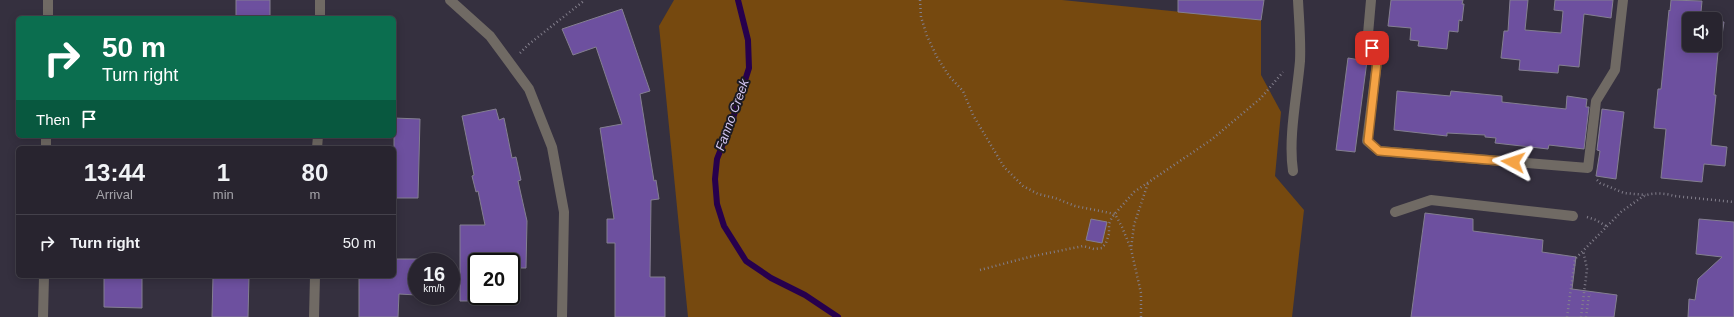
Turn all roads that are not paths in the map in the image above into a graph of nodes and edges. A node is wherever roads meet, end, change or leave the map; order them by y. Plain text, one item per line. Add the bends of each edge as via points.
1 (48, 0) edge
2 (320, 0) edge
3 (450, 0) edge
4 (1298, 0) edge
5 (1371, 0) edge
6 (1623, 0) edge
7 (48, 16) edge
8 (320, 16) edge
9 (1293, 171) dead end
10 (1395, 212) dead end
11 (1573, 216) road end
12 (44, 278) edge
13 (315, 278) edge
14 (43, 317) edge
15 (314, 317) edge
16 (562, 317) edge

1 - 7 street
2 - 8 street
3 - 16 street via 490,36 529,89 552,147 564,212
4 - 9 street via 1300,59 1291,151
5 - 6 street via 1368,34 1377,62 1368,141 1379,151 1588,168 1596,101 1615,70
10 - 11 street via 1431,200
12 - 14 street
13 - 15 street

